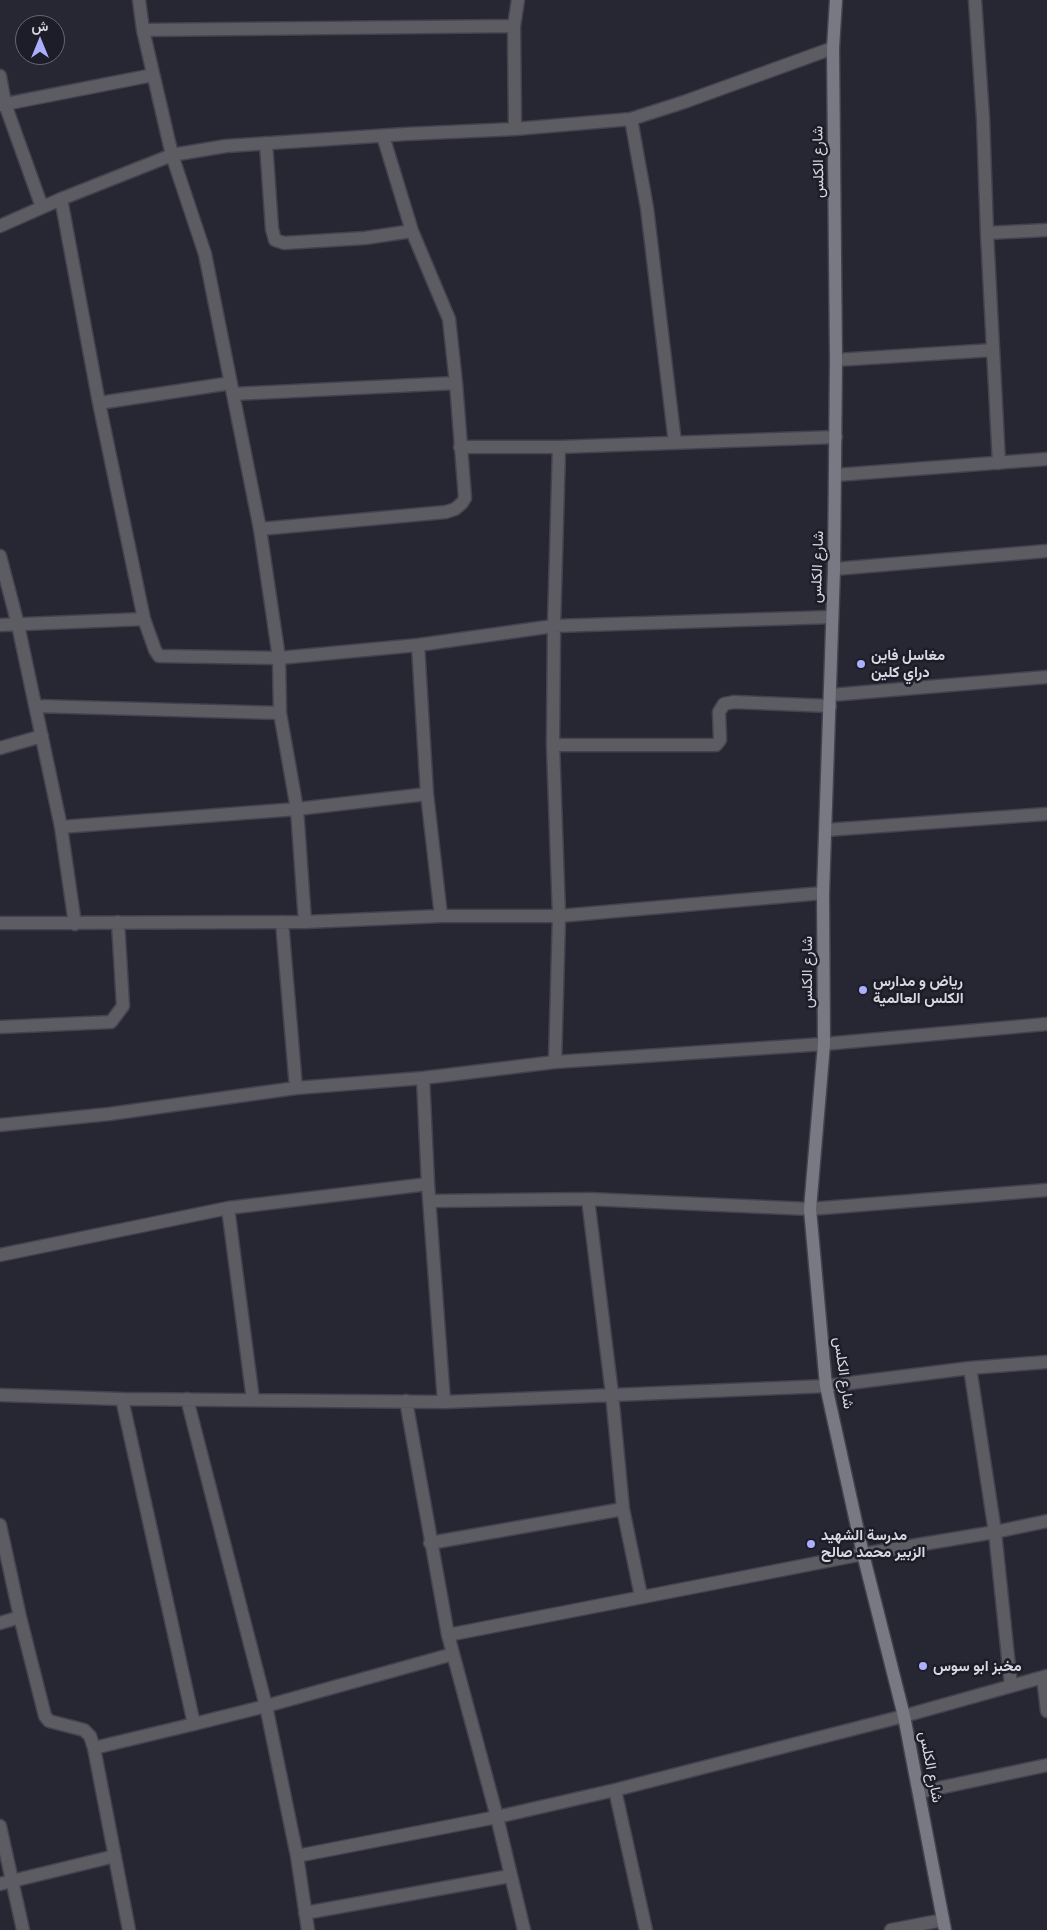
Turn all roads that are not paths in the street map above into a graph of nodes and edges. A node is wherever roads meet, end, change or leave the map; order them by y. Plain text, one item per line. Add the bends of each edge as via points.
1 (139, 0) edge
2 (518, 0) edge
3 (836, 0) edge
4 (975, 0) edge
5 (514, 26) junction
6 (143, 30) junction
7 (833, 48) junction
8 (153, 75) junction
9 (0, 76) edge
10 (3, 104) edge
11 (631, 119) junction
12 (515, 129) junction
13 (383, 136) junction
14 (266, 143) junction
15 (172, 155) junction
16 (61, 199) junction
17 (42, 207) junction
18 (0, 226) edge
19 (1047, 230) edge
20 (412, 231) junction
21 (987, 233) junction
22 (993, 350) junction
23 (836, 360) junction
24 (456, 383) junction
25 (232, 389) junction
26 (99, 402) junction
27 (836, 437) junction
28 (675, 443) junction
29 (460, 447) junction
30 (558, 447) junction
31 (1047, 459) edge
32 (999, 463) junction
33 (836, 475) junction
34 (260, 529) junction
35 (1047, 551) edge
36 (0, 556) edge
37 (834, 569) junction
38 (832, 617) junction
39 (144, 619) junction
40 (0, 625) edge
41 (18, 625) junction
42 (554, 626) junction
43 (418, 645) junction
44 (279, 658) junction
45 (1047, 677) edge
46 (830, 701) junction
47 (36, 706) junction
48 (280, 713) junction
49 (42, 736) junction
50 (553, 745) junction
51 (0, 748) edge
52 (427, 794) junction
53 (297, 809) junction
54 (1047, 814) edge
55 (61, 828) junction
56 (826, 830) junction
57 (823, 894) junction
58 (441, 916) junction
59 (558, 916) junction
60 (118, 922) junction
61 (282, 922) junction
62 (304, 922) junction
63 (0, 923) edge
64 (75, 924) junction
65 (1047, 1024) edge
66 (0, 1027) edge
67 (824, 1044) junction
68 (555, 1062) junction
69 (424, 1078) junction
70 (296, 1088) junction
71 (0, 1125) edge
72 (428, 1184) junction
73 (1047, 1190) edge
74 (588, 1199) junction
75 (430, 1201) junction
76 (228, 1208) junction
77 (810, 1210) junction
78 (0, 1255) edge
79 (1047, 1362) edge
80 (970, 1368) junction
81 (826, 1386) junction
82 (612, 1394) junction
83 (0, 1395) edge
84 (122, 1399) junction
85 (187, 1399) junction
86 (252, 1400) junction
87 (406, 1401) junction
88 (444, 1402) junction
89 (623, 1509) junction
90 (1047, 1522) edge
91 (0, 1525) edge
92 (995, 1532) junction
93 (430, 1543) junction
94 (863, 1554) junction
95 (641, 1596) junction
96 (20, 1617) junction
97 (0, 1623) edge
98 (448, 1635) junction
99 (453, 1654) junction
100 (1045, 1676) edge
101 (1011, 1686) junction
102 (266, 1706) junction
103 (1047, 1711) edge
104 (904, 1716) junction
105 (194, 1724) junction
106 (94, 1748) junction
107 (1047, 1765) edge
108 (615, 1790) junction
109 (920, 1792) junction
110 (497, 1817) junction
111 (0, 1826) edge
112 (115, 1856) junction
113 (297, 1856) junction
114 (510, 1876) junction
115 (6, 1882) edge
116 (305, 1914) junction
117 (944, 1925) edge
118 (23, 1930) edge
119 (129, 1930) edge
120 (308, 1930) edge
121 (524, 1930) edge
122 (646, 1930) edge
123 (891, 1930) edge

1 - 6 street
2 - 5 street
3 - 7 street, شارع الكلس
4 - 21 street via 984,118
5 - 6 street
5 - 12 street
6 - 8 street
7 - 11 street
7 - 23 street, شارع الكلس
8 - 10 street
8 - 15 street
9 - 10 street
10 - 17 street
11 - 12 street
11 - 28 street via 648,208
12 - 13 street
13 - 14 street
13 - 20 street
14 - 15 street
14 - 20 street via 275,240 284,243 365,238
15 - 16 street
15 - 25 street via 205,254
16 - 17 street
16 - 26 street
17 - 18 street
19 - 21 street
20 - 24 street via 449,319
21 - 22 street
22 - 23 street
22 - 32 street
23 - 27 street, شارع الكلس
24 - 25 street
24 - 29 street
25 - 26 street
25 - 34 street
26 - 39 street
27 - 28 street
27 - 33 street, شارع الكلس
28 - 30 street
29 - 30 street
29 - 34 street via 465,498 455,509
30 - 42 street
31 - 32 street
32 - 33 street
33 - 37 street, شارع الكلس
34 - 44 street
35 - 37 street
36 - 41 street
37 - 38 street, شارع الكلس
38 - 42 street
38 - 46 street, شارع الكلس
39 - 41 street
39 - 44 street via 160,656
40 - 41 street
41 - 47 street
42 - 43 street
42 - 50 street
43 - 44 street
43 - 52 street
44 - 48 street
45 - 46 street
46 - 50 street via 724,704 719,712 720,740 716,746
46 - 56 street, شارع الكلس
47 - 48 street
47 - 49 street
48 - 53 street
49 - 51 street
49 - 55 street
50 - 59 street
52 - 53 street
52 - 58 street
53 - 55 street
53 - 62 street
54 - 56 street
55 - 64 street
56 - 57 street, شارع الكلس
57 - 59 street
57 - 67 street, شارع الكلس
58 - 59 street
58 - 62 street
59 - 68 street
60 - 61 street
60 - 64 street
60 - 66 street via 123,1006 111,1022
61 - 62 street
61 - 70 street
63 - 64 street
65 - 67 street
67 - 68 street
67 - 77 street, شارع الكلس
68 - 69 street
69 - 70 street
69 - 72 street
70 - 71 street via 109,1114
72 - 75 street
72 - 76 street
73 - 77 street
74 - 75 street
74 - 77 street
74 - 82 street
75 - 88 street
76 - 78 street
76 - 86 street
77 - 81 street, شارع الكلس
79 - 80 street
80 - 81 street
80 - 92 street
81 - 82 street
81 - 94 street, شارع الكلس
82 - 88 street
82 - 89 street
83 - 84 street
84 - 85 street
84 - 105 street
85 - 86 street
85 - 102 street
86 - 87 street
87 - 88 street
87 - 93 street
89 - 93 street
89 - 95 street
90 - 92 street
91 - 96 street
92 - 94 street
92 - 101 street
93 - 98 street
94 - 95 street
94 - 104 street, شارع الكلس
95 - 98 street
96 - 97 street
96 - 106 street via 45,1716 49,1721 84,1730
98 - 99 street
99 - 102 street
99 - 110 street
100 - 101 street
100 - 103 street
101 - 104 street
102 - 105 street
102 - 113 street
104 - 108 street
104 - 109 street, شارع الكلس
105 - 106 street
106 - 112 street
107 - 109 street
108 - 110 street
108 - 122 street
109 - 117 street, شارع الكلس
110 - 113 street
110 - 114 street
111 - 115 street
112 - 115 street
112 - 119 street
113 - 116 street
114 - 116 street
114 - 121 street
115 - 118 street
116 - 120 street
117 - 123 street

